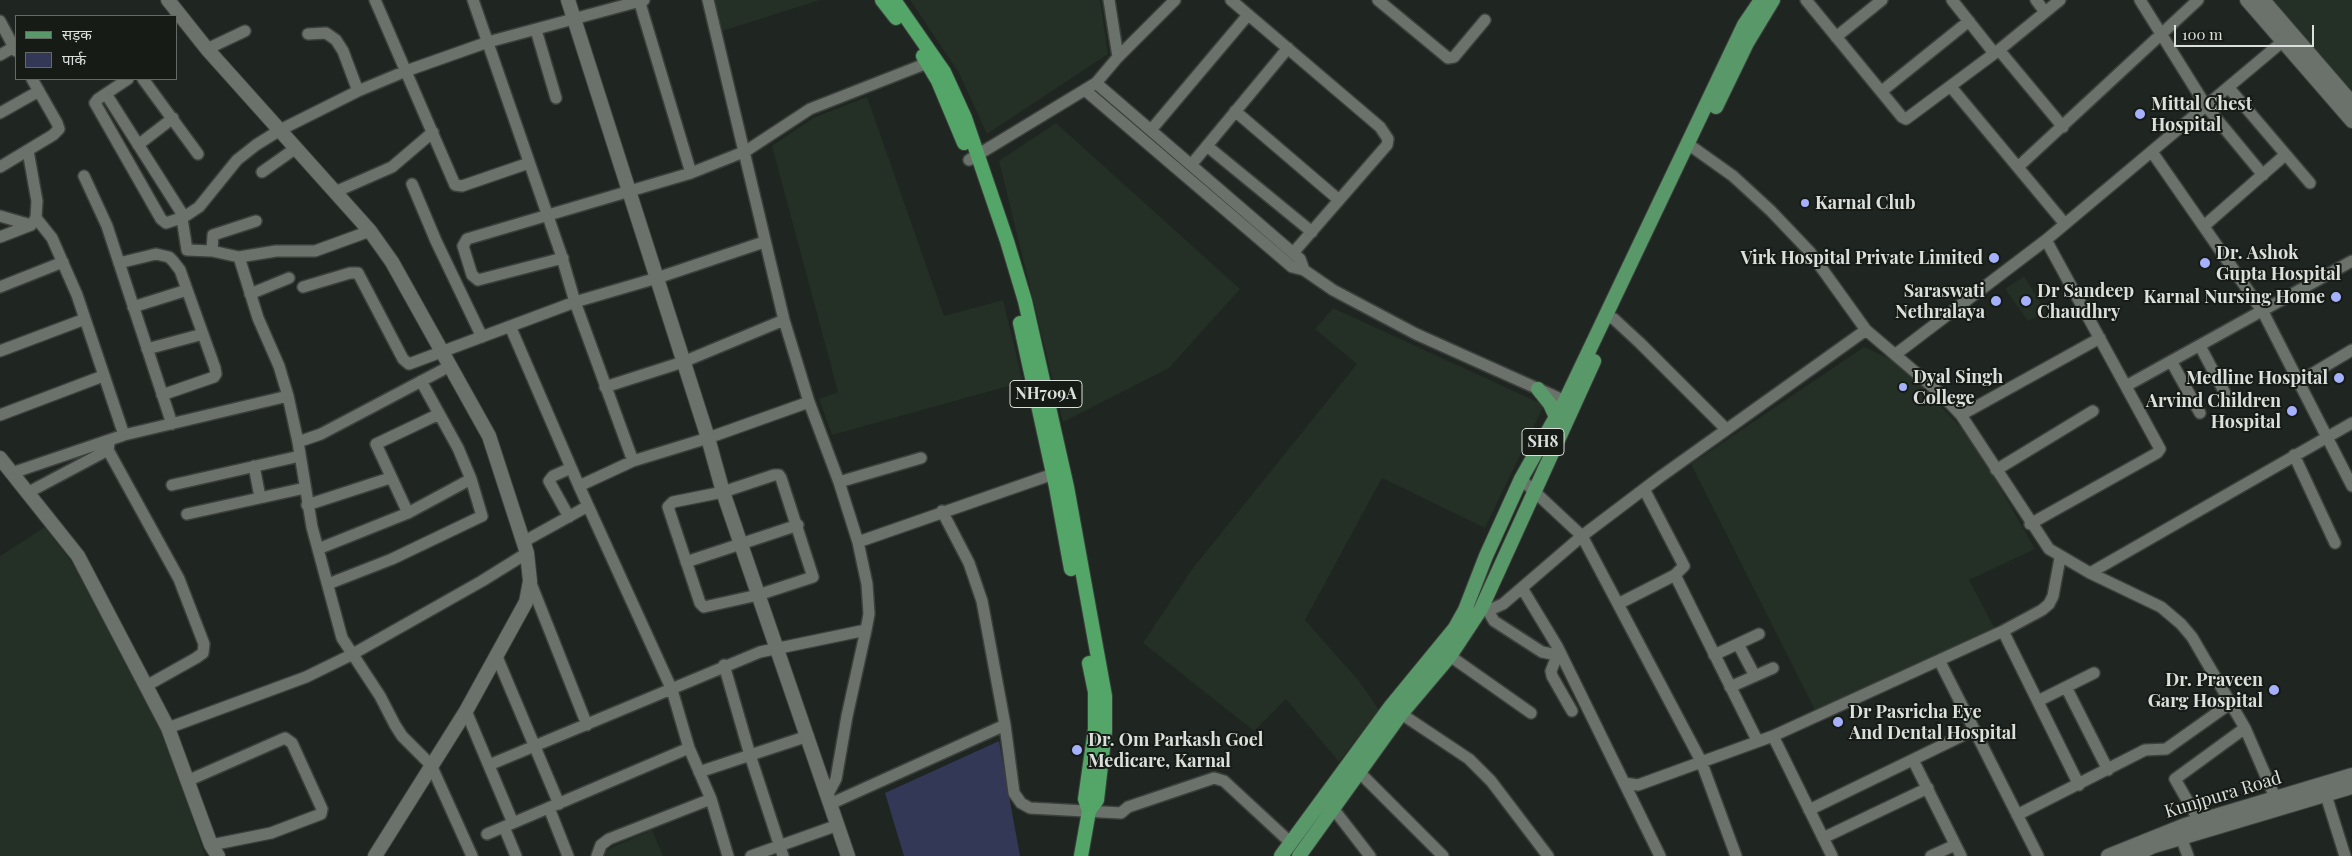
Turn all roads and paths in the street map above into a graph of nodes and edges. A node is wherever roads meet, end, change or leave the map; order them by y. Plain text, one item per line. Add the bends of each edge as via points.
1 (168, 0) edge
2 (375, 0) edge
3 (473, 0) edge
4 (568, 0) edge
5 (708, 0) edge
6 (882, 0) edge
7 (894, 0) edge
8 (1110, 0) edge
9 (1175, 0) edge
10 (1231, 0) edge
11 (1378, 0) edge
12 (1761, 0) edge
13 (1773, 0) edge
14 (1806, 0) edge
15 (1882, 0) edge
16 (1952, 0) edge
17 (2036, 0) edge
18 (2060, 0) edge
19 (2140, 0) edge
20 (2198, 0) edge
21 (2247, 0) edge
22 (2264, 0) edge
23 (641, 1) edge
24 (2045, 12) junction
25 (1248, 15) junction
26 (574, 19) junction
27 (1485, 20) dead end
28 (0, 21) edge
29 (1969, 21) junction
30 (536, 30) junction
31 (245, 31) dead end
32 (308, 34) dead end
33 (2162, 35) junction
34 (1836, 37) junction
35 (488, 42) junction
36 (2282, 42) junction
37 (1288, 48) junction
38 (15, 49) edge
39 (207, 49) junction
40 (1997, 52) junction
41 (0, 55) edge
42 (1118, 56) junction
43 (932, 62) junction
44 (406, 71) junction
45 (33, 80) edge
46 (127, 80) edge
47 (145, 80) edge
48 (1096, 83) junction
49 (1951, 86) junction
50 (2229, 88) junction
51 (39, 91) junction
52 (358, 91) junction
53 (1086, 91) junction
54 (1882, 91) junction
55 (106, 94) junction
56 (556, 98) dead end
57 (2352, 103) edge
58 (2206, 106) junction
59 (1235, 111) junction
60 (0, 113) edge
61 (173, 118) junction
62 (2352, 122) edge
63 (2063, 127) junction
64 (280, 130) junction
65 (1151, 130) junction
66 (433, 132) junction
67 (138, 144) junction
68 (1207, 146) junction
69 (1692, 146) junction
70 (296, 148) junction
71 (28, 151) junction
72 (746, 151) junction
73 (2152, 152) junction
74 (198, 154) dead end
75 (2285, 155) junction
76 (974, 157) junction
77 (529, 163) junction
78 (1191, 165) junction
79 (0, 167) edge
80 (2018, 167) junction
81 (262, 172) dead end
82 (691, 174) junction
83 (2263, 175) junction
84 (84, 176) dead end
85 (2310, 183) dead end
86 (412, 184) dead end
87 (335, 192) junction
88 (629, 192) junction
89 (1339, 200) junction
90 (0, 216) edge
91 (548, 216) junction
92 (184, 217) junction
93 (256, 221) dead end
94 (34, 222) junction
95 (2065, 224) junction
96 (2204, 226) junction
97 (370, 230) junction
98 (1312, 232) junction
99 (0, 237) edge
100 (2046, 240) junction
101 (764, 242) junction
102 (212, 251) junction
103 (1293, 253) junction
104 (239, 257) junction
105 (563, 258) junction
106 (2352, 261) edge
107 (63, 262) junction
108 (120, 263) junction
109 (1304, 270) junction
110 (289, 278) dead end
111 (657, 278) junction
112 (0, 287) edge
113 (303, 287) dead end
114 (187, 290) junction
115 (250, 294) junction
116 (575, 302) junction
117 (133, 307) junction
118 (2263, 312) junction
119 (1610, 317) junction
120 (85, 319) junction
121 (784, 320) junction
122 (510, 326) junction
123 (1866, 330) junction
124 (203, 334) junction
125 (482, 337) junction
126 (2100, 338) junction
127 (2200, 346) junction
128 (147, 349) junction
129 (2352, 350) edge
130 (0, 351) edge
131 (444, 352) junction
132 (1896, 354) junction
133 (2171, 361) junction
134 (683, 362) junction
135 (450, 366) junction
136 (103, 376) junction
137 (421, 381) junction
138 (2300, 381) junction
139 (2126, 386) junction
140 (605, 387) junction
141 (1538, 389) junction
142 (162, 395) junction
143 (288, 396) junction
144 (2227, 397) dead end
145 (809, 402) junction
146 (1569, 403) junction
147 (2092, 411) dead end
148 (2200, 413) dead end
149 (439, 414) junction
150 (0, 415) edge
151 (1961, 415) junction
152 (1556, 417) junction
153 (2352, 423) edge
154 (172, 424) junction
155 (1726, 429) junction
156 (124, 435) junction
157 (2327, 436) junction
158 (708, 438) junction
159 (298, 442) junction
160 (108, 445) junction
161 (2294, 455) junction
162 (300, 456) junction
163 (0, 458) edge
164 (921, 458) dead end
165 (633, 461) junction
166 (254, 466) junction
167 (571, 468) junction
168 (1996, 470) junction
169 (1058, 472) junction
170 (12, 474) junction
171 (390, 478) junction
172 (471, 479) junction
173 (1521, 479) junction
174 (839, 482) junction
175 (172, 484) dead end
176 (579, 486) junction
177 (2352, 486) edge
178 (305, 488) junction
179 (1644, 489) junction
180 (723, 492) junction
181 (1534, 492) junction
182 (27, 493) junction
183 (260, 497) junction
184 (307, 504) junction
185 (588, 506) junction
186 (942, 511) junction
187 (408, 513) junction
188 (187, 514) dead end
189 (569, 517) junction
190 (2030, 524) junction
191 (798, 526) junction
192 (1582, 536) junction
193 (858, 542) junction
194 (2335, 543) dead end
195 (741, 544) junction
196 (525, 548) junction
197 (318, 549) junction
198 (2060, 558) junction
199 (686, 562) junction
200 (2090, 573) junction
201 (1675, 575) junction
202 (530, 581) junction
203 (328, 584) junction
204 (1522, 588) junction
205 (758, 595) junction
206 (1618, 604) junction
207 (1484, 609) junction
208 (866, 630) junction
209 (2003, 632) junction
210 (1759, 634) dead end
211 (1738, 644) junction
212 (777, 648) junction
213 (1714, 654) junction
214 (351, 655) junction
215 (1450, 656) junction
216 (1559, 656) junction
217 (497, 657) junction
218 (1940, 662) junction
219 (724, 665) junction
220 (1773, 668) dead end
221 (2094, 673) dead end
222 (1423, 676) junction
223 (1755, 676) junction
224 (146, 686) junction
225 (1730, 687) junction
226 (2066, 687) junction
227 (672, 690) junction
228 (2038, 701) junction
229 (2231, 703) junction
230 (1396, 710) junction
231 (466, 711) junction
232 (1572, 711) dead end
233 (1531, 713) dead end
234 (586, 725) junction
235 (1005, 725) junction
236 (168, 728) junction
237 (2245, 728) junction
238 (1974, 730) junction
239 (808, 736) junction
240 (1773, 736) junction
241 (1757, 740) junction
242 (535, 746) junction
243 (1369, 747) junction
244 (689, 748) junction
245 (750, 755) junction
246 (1914, 760) junction
247 (1701, 762) junction
248 (431, 765) junction
249 (489, 765) junction
250 (2108, 770) junction
251 (699, 772) junction
252 (1359, 772) junction
253 (2352, 775) edge
254 (187, 781) junction
255 (1624, 783) junction
256 (2079, 785) junction
257 (2352, 787) edge
258 (1928, 788) junction
259 (2324, 789) junction
260 (711, 799) junction
261 (829, 799) junction
262 (2277, 803) junction
263 (554, 806) junction
264 (1332, 808) junction
265 (1809, 810) junction
266 (1089, 811) junction
267 (2017, 815) junction
268 (2199, 821) junction
269 (509, 825) junction
270 (838, 825) junction
271 (2179, 833) junction
272 (487, 834) dead end
273 (1823, 838) junction
274 (1291, 843) junction
275 (1955, 845) junction
276 (214, 851) edge
277 (781, 851) edge
278 (376, 856) edge
279 (472, 856) edge
280 (516, 856) edge
281 (568, 856) edge
282 (597, 856) edge
283 (728, 856) edge
284 (750, 856) edge
285 (848, 856) edge
286 (1081, 856) edge
287 (1281, 856) edge
288 (1299, 856) edge
289 (1370, 856) edge
290 (1443, 856) edge
291 (1548, 856) edge
292 (1660, 856) edge
293 (1736, 856) edge
294 (1832, 856) edge
295 (1931, 856) edge
296 (1960, 856) edge
297 (2038, 856) edge
298 (2108, 856) edge
299 (2132, 856) edge
300 (2188, 856) edge
301 (2345, 856) edge

1 - 39 street
2 - 44 street
3 - 35 street
4 - 26 street
5 - 72 street
6 - 43 highway, NH709A
7 - 43 highway, NH709A
8 - 42 street
9 - 42 street
10 - 25 street
11 - 27 street via 1448,58 1454,57
12 - 69 main road, SH8 via 1744,25
13 - 69 main road, SH8
14 - 34 street
15 - 34 street
16 - 29 street
17 - 24 street
18 - 24 street
19 - 33 street
20 - 33 street
21 - 36 street
22 - 57 street
23 - 26 street
23 - 82 street
24 - 40 street
25 - 37 street
25 - 65 street
26 - 30 street
26 - 88 street
28 - 38 street
29 - 40 street
29 - 54 street
30 - 35 street
30 - 56 street
31 - 39 street
32 - 52 street via 326,33 336,40
33 - 58 street
33 - 63 street
34 - 54 street
35 - 44 street
35 - 77 street
36 - 50 street
36 - 62 street
37 - 59 street
37 - 89 street via 1380,127 1388,139 1387,146
38 - 41 street
39 - 64 street
40 - 49 street
40 - 63 street
42 - 48 street
43 - 72 street via 810,109
43 - 76 highway, NH709A
44 - 52 street
44 - 66 street
45 - 51 street
46 - 55 street
47 - 61 street
48 - 53 street
48 - 65 street
49 - 54 street via 1906,119
49 - 80 street
50 - 58 street
50 - 75 street
51 - 60 street
51 - 71 street via 59,129
52 - 64 street
53 - 76 street
53 - 109 street via 1292,267
55 - 67 street
55 - 92 street via 95,101 96,108 161,219 166,223
58 - 73 street
58 - 83 street
59 - 68 street
59 - 89 street
61 - 67 street
61 - 74 street
63 - 80 street
64 - 70 street
64 - 92 street via 244,154 204,202
65 - 78 street
66 - 77 street via 457,186
66 - 87 street via 394,165
67 - 92 street
68 - 78 street
68 - 98 street
69 - 119 main road, SH8
69 - 123 street via 1733,176 1810,252
70 - 81 street
70 - 87 street
71 - 79 street
71 - 94 street via 37,201
72 - 82 street
72 - 101 street
73 - 95 street
73 - 96 street
75 - 83 street
75 - 85 street
76 - 169 highway, NH709A
77 - 91 street
78 - 103 street
80 - 95 street
82 - 88 street
83 - 96 street
84 - 108 street
86 - 125 street
87 - 97 street
88 - 91 street
88 - 111 street
89 - 98 street
90 - 94 street
91 - 105 street
91 - 105 street via 465,241 463,246 472,275 478,280
92 - 102 street via 186,249
93 - 102 street via 213,235
94 - 99 street
94 - 107 street via 52,238
95 - 100 street
96 - 118 street
97 - 104 street via 315,251 276,251
97 - 131 street
98 - 103 street
100 - 126 street
100 - 132 street
101 - 111 street
101 - 121 street
102 - 104 street
103 - 109 street via 1300,259
104 - 115 street
105 - 116 street
106 - 118 street
107 - 112 street
107 - 120 street
108 - 114 street via 150,255 169,257 180,270
108 - 117 street
109 - 141 street via 1340,294 1416,334
110 - 115 street
111 - 116 street
111 - 134 street
113 - 131 street via 358,273 405,363
114 - 117 street
114 - 124 street
115 - 143 street
116 - 122 street
116 - 140 street
117 - 128 street
118 - 127 street
118 - 138 street
119 - 146 main road, SH8
119 - 155 street
120 - 130 street
120 - 136 street
121 - 134 street
121 - 145 street
122 - 125 street
122 - 167 street
123 - 132 street
123 - 155 street
124 - 128 street
124 - 142 street via 215,376
125 - 131 street
126 - 139 street
126 - 151 street
127 - 133 street
127 - 144 street
128 - 142 street
129 - 138 street
131 - 135 street
132 - 151 street
133 - 139 street
133 - 148 street
134 - 140 street
134 - 158 street
135 - 137 street
135 - 196 street via 489,436
136 - 150 street
136 - 156 street
137 - 149 street
137 - 159 street via 321,434
138 - 157 street
139 - 190 street via 2159,445 2157,453
140 - 165 street
141 - 146 street
141 - 152 main road
142 - 154 street
143 - 154 street
143 - 159 street
145 - 158 street
145 - 174 street
146 - 152 main road, SH8
146 - 181 main road, SH8
147 - 168 street
149 - 171 street via 377,443
149 - 172 street
151 - 168 street
152 - 173 main road, SH8
153 - 157 street
154 - 156 street
155 - 179 street
156 - 160 street
157 - 161 street
157 - 177 street
158 - 165 street
158 - 180 street
159 - 162 street
160 - 170 street
160 - 182 street
160 - 224 street via 179,579 204,644 203,653
161 - 194 street
161 - 200 street
162 - 166 street
162 - 178 street
163 - 170 street
164 - 174 street
165 - 176 street
166 - 175 street
166 - 183 street
167 - 176 street
167 - 189 street via 549,481
168 - 190 street
169 - 186 street
169 - 266 highway, NH709A via 1094,692 1095,729 1086,799
170 - 182 street
171 - 184 street
171 - 187 street
172 - 187 street
172 - 203 street via 482,514 480,519
173 - 181 street
173 - 222 main road, SH8 via 1465,610
174 - 193 street
176 - 185 street
178 - 183 street
178 - 184 street
179 - 192 street
179 - 201 street via 1683,562
180 - 191 street via 778,474
180 - 195 street
180 - 199 street via 673,502 668,507
181 - 192 street
181 - 207 main road, SH8
182 - 224 street via 78,556
183 - 188 street
184 - 197 street
185 - 189 street
185 - 227 street
186 - 193 street
186 - 235 street via 977,584
187 - 197 street
189 - 196 street
190 - 198 street via 2048,550
191 - 195 street
191 - 205 street via 813,577
192 - 204 street
192 - 206 street
193 - 208 street via 867,584 869,614
195 - 199 street
195 - 205 street
196 - 202 street
196 - 214 street via 482,581
197 - 203 street
198 - 200 street
198 - 209 street via 2049,604
199 - 205 street via 700,604 704,607
200 - 229 street via 2173,616 2192,637
201 - 206 street
201 - 213 street
202 - 217 street via 526,602
202 - 234 street
203 - 214 street via 342,638
204 - 207 street via 1499,606
204 - 216 street
205 - 212 street
206 - 247 street
207 - 215 main road, SH8
207 - 216 street via 1494,620 1542,652
208 - 212 street
208 - 261 street via 836,779
209 - 218 street
209 - 228 street
210 - 211 street
211 - 213 street
211 - 223 street
212 - 219 street
212 - 239 street
213 - 225 street
214 - 236 street via 306,677
214 - 248 street via 380,696 402,736
215 - 222 main road, SH8
215 - 233 street
216 - 232 street via 1551,671 1552,676
216 - 255 street
217 - 231 street
217 - 242 street
218 - 238 street
218 - 240 street
219 - 227 street
219 - 245 street
220 - 223 street
221 - 226 street
222 - 230 main road, SH8
223 - 225 street
224 - 236 street
225 - 241 street
226 - 228 street
226 - 250 street
227 - 234 street
227 - 244 street
228 - 256 street
229 - 237 street
229 - 250 street via 2166,749 2149,748
230 - 243 main road, SH8
230 - 291 street via 1475,765
231 - 248 street
231 - 249 street
234 - 242 street
235 - 261 street
235 - 266 street via 1014,793 1020,803 1030,808
236 - 254 street
237 - 262 street
237 - 268 street via 2175,779
238 - 246 street
238 - 267 street
239 - 245 street
239 - 261 street
240 - 241 street
240 - 265 street
241 - 247 street
242 - 249 street
242 - 263 street
243 - 252 main road, SH8
243 - 274 main road, SH8
244 - 251 street
244 - 263 street
245 - 251 street
245 - 277 street
246 - 258 street
246 - 265 street
247 - 255 street via 1638,785
247 - 293 street
248 - 278 street
248 - 279 street
249 - 269 street
250 - 256 street
251 - 260 street
252 - 264 main road, SH8
252 - 290 street
253 - 259 street, Kunjpura Road
254 - 276 street
254 - 276 street via 285,738 292,743 322,809 320,814
255 - 292 street
256 - 267 street
257 - 259 street
258 - 273 street
258 - 275 street
259 - 262 street, Kunjpura Road
259 - 301 street
260 - 282 street via 609,839 600,845
260 - 283 street
261 - 270 street
262 - 268 street, Kunjpura Road
262 - 271 street
263 - 269 street
263 - 281 street
264 - 288 main road, SH8
264 - 289 street
265 - 273 street
266 - 274 street via 1121,814 1128,807 1214,778 1224,781
266 - 286 highway, NH709A
267 - 297 street
268 - 271 street, Kunjpura Road
269 - 272 street
269 - 280 street
270 - 277 street
270 - 285 street
271 - 298 street, Kunjpura Road
271 - 299 street
271 - 300 street
273 - 294 street
274 - 287 main road, SH8
275 - 295 street
275 - 296 street
277 - 284 street

